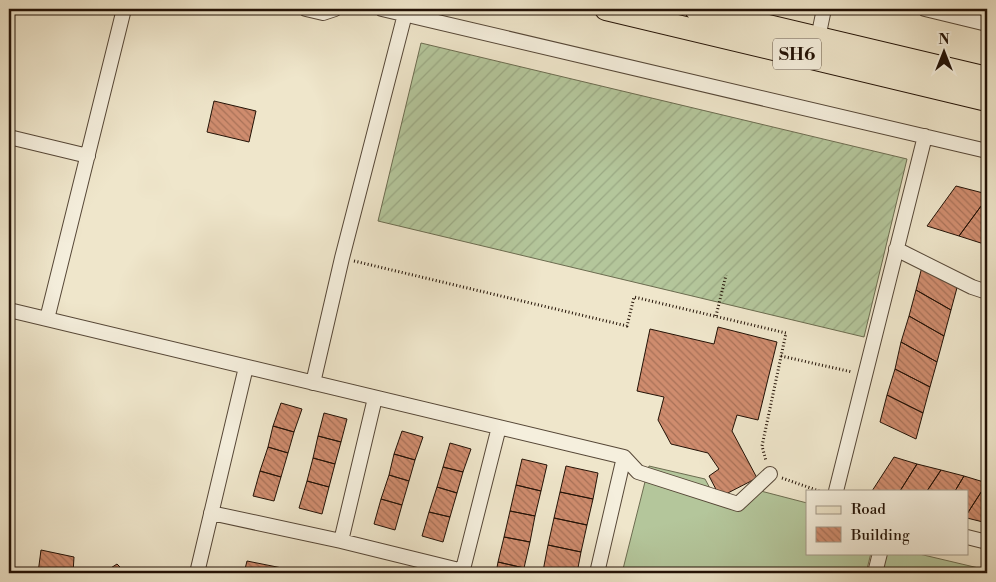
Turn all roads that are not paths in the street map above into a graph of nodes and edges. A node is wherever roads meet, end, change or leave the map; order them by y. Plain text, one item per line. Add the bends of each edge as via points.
1 (124, 9) edge
2 (306, 9) edge
3 (336, 9) edge
4 (382, 9) edge
5 (606, 9) edge
6 (696, 9) edge
7 (824, 9) edge
8 (925, 9) edge
9 (405, 14) junction
10 (987, 24) edge
11 (818, 38) junction
12 (987, 78) edge
13 (987, 100) edge
14 (925, 136) junction
15 (9, 137) edge
16 (987, 151) edge
17 (88, 156) junction
18 (896, 249) junction
19 (987, 292) edge
20 (9, 310) edge
21 (47, 319) junction
22 (246, 367) junction
23 (312, 383) junction
24 (375, 398) junction
25 (499, 427) junction
26 (624, 457) junction
27 (770, 474) road end
28 (836, 490) edge
29 (211, 513) junction
30 (968, 537) edge
31 (341, 541) junction
32 (987, 542) edge
33 (880, 554) edge
34 (462, 572) edge
35 (197, 573) edge
36 (597, 573) edge
37 (875, 573) edge

1 - 17 street
2 - 3 street via 323,13
4 - 9 street
5 - 13 main road, SH6
6 - 11 main road, SH6
7 - 11 street
8 - 10 street
9 - 14 street
9 - 23 street
11 - 12 main road, SH6
14 - 16 street
14 - 18 street
15 - 17 street
17 - 21 street
18 - 19 street
18 - 28 street
20 - 21 street
21 - 22 street
22 - 23 street
22 - 29 street
23 - 24 street
24 - 25 street
24 - 31 street
25 - 26 street
25 - 34 street
26 - 27 street via 638,472 738,504
26 - 36 street
29 - 31 street
29 - 35 street
30 - 32 street
31 - 34 street
33 - 37 street

